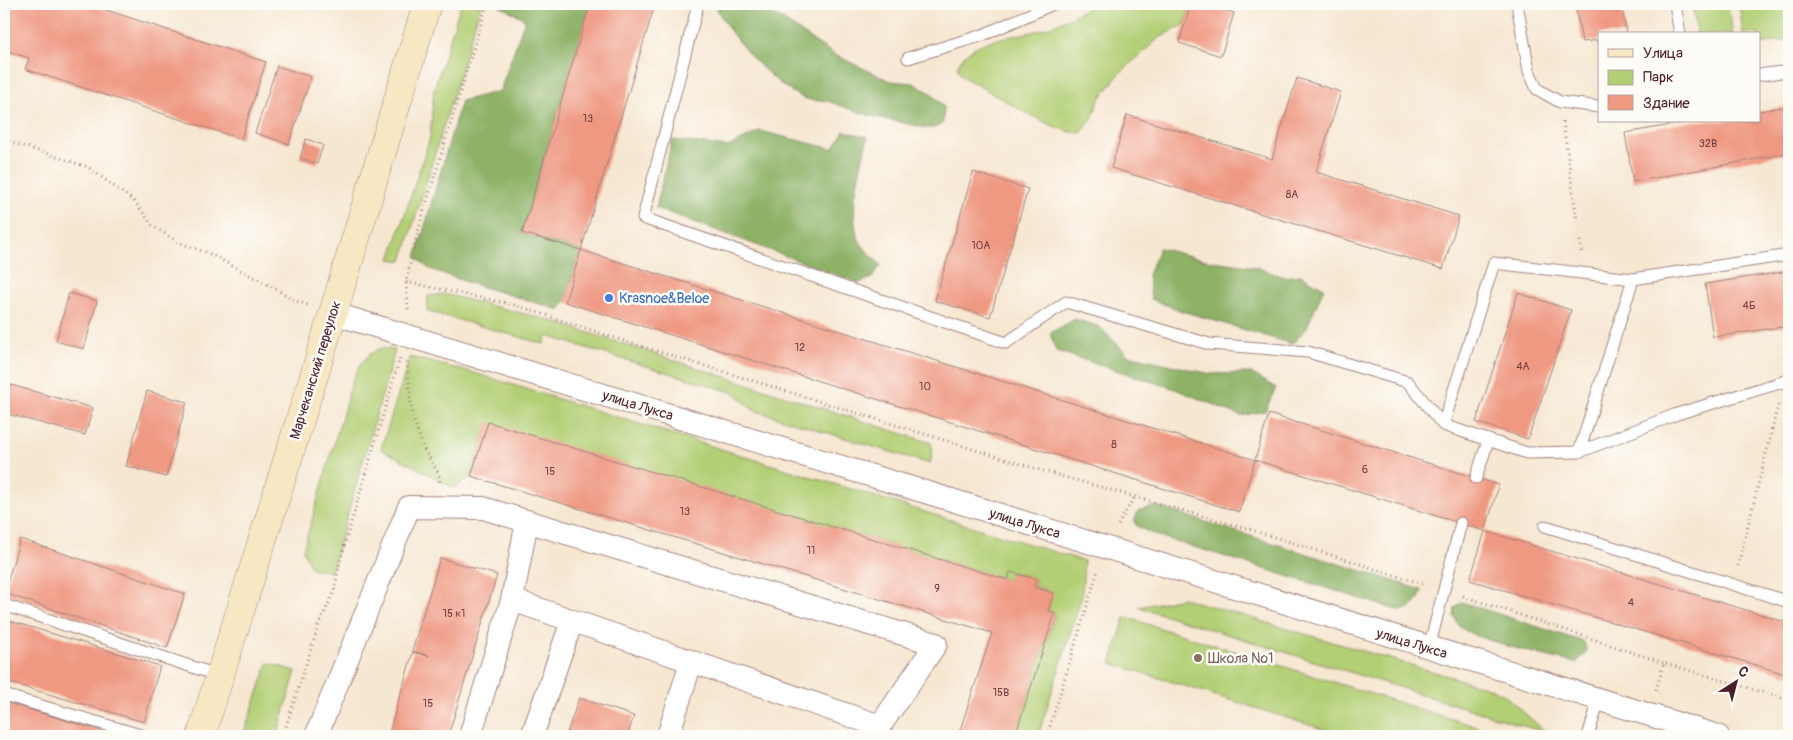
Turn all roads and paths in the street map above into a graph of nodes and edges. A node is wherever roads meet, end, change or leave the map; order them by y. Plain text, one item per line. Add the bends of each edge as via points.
1 (427, 4) edge
2 (486, 4) edge
3 (698, 4) edge
4 (1053, 4) edge
5 (1517, 4) edge
6 (1675, 4) edge
7 (1680, 32) edge
8 (908, 58) dead end
9 (1789, 71) edge
10 (1760, 75) edge
11 (1560, 102) junction
12 (1598, 106) edge
13 (4, 140) edge
14 (1789, 255) edge
15 (1585, 273) junction
16 (1633, 279) junction
17 (406, 282) junction
18 (332, 313) junction
19 (406, 343) junction
20 (1786, 381) edge
21 (1443, 425) junction
22 (1488, 441) junction
23 (1579, 452) junction
24 (1476, 478) dead end
25 (1135, 496) junction
26 (443, 507) junction
27 (527, 521) junction
28 (1461, 523) dead end
29 (1545, 526) dead end
30 (1105, 547) junction
31 (1733, 584) junction
32 (1444, 590) junction
33 (512, 600) junction
34 (1789, 602) edge
35 (4, 604) edge
36 (572, 621) junction
37 (1429, 648) junction
38 (691, 662) junction
39 (1664, 663) junction
40 (220, 676) junction
41 (4, 695) edge
42 (1599, 700) junction
43 (1789, 700) edge
44 (1648, 715) junction
45 (877, 731) edge
46 (144, 736) edge
47 (201, 736) edge
48 (283, 736) edge
49 (316, 736) edge
50 (470, 736) edge
51 (532, 736) edge
52 (668, 736) edge
53 (1047, 736) edge
54 (1588, 736) edge
55 (1718, 736) edge

1 - 18 main road, Марчеканский переулок
2 - 17 path via 435,172
3 - 21 lane via 643,218 1006,342 1066,302 1209,344 1308,352 1408,382
4 - 8 lane via 983,35
5 - 11 lane via 1529,71 1537,89
6 - 7 lane
9 - 10 lane
11 - 12 lane
11 - 15 path
13 - 18 path via 88,168 135,202 153,226 178,242 208,253 291,299
14 - 16 lane
15 - 16 lane
15 - 21 lane via 1494,263
16 - 23 lane
17 - 19 path
17 - 25 path via 515,306 1038,469
18 - 19 street, улица Лукса
18 - 40 main road, Марчеканский переулок
19 - 26 path via 412,416 424,449 439,474
19 - 30 street, улица Лукса
19 - 48 path via 341,557 334,592 319,624
20 - 23 lane via 1678,414
20 - 31 path
21 - 22 lane
22 - 23 lane via 1527,453
22 - 24 lane
25 - 30 path
25 - 32 path
26 - 27 street via 483,508
26 - 49 street via 409,507
27 - 33 street
27 - 45 street via 936,644
28 - 32 lane
29 - 31 lane
30 - 37 street, улица Лукса
30 - 53 path
31 - 34 lane
32 - 37 lane
32 - 39 path
33 - 36 street
33 - 50 street
35 - 40 lane
36 - 38 street
36 - 51 street
37 - 42 street, улица Лукса
38 - 45 street
38 - 52 street
39 - 43 path
39 - 44 path
40 - 47 main road, Марчеканский переулок
41 - 46 lane
42 - 44 street, улица Лукса
42 - 54 lane
44 - 55 street, улица Лукса

